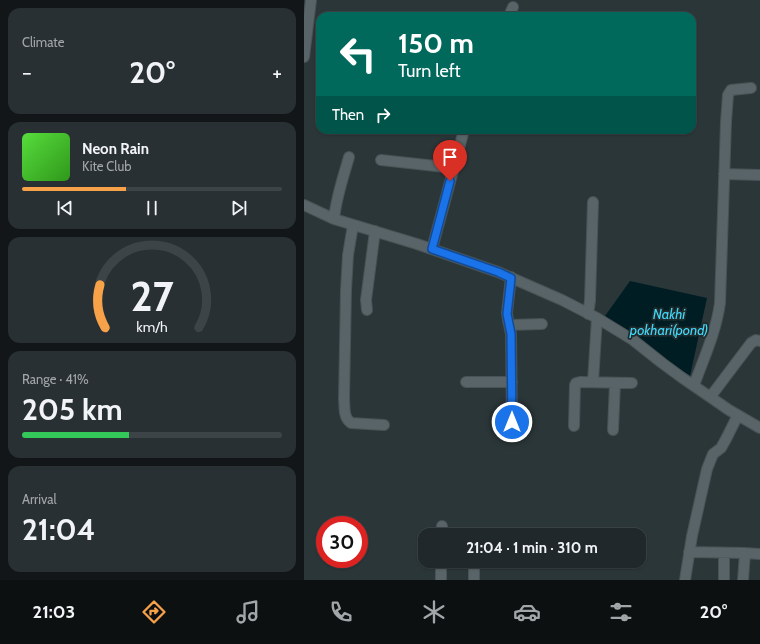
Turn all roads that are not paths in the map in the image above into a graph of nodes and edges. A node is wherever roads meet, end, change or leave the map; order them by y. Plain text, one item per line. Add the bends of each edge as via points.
1 (311, 0) edge
2 (304, 57) edge
3 (751, 88) dead end
4 (463, 134) edge
5 (349, 157) dead end
6 (380, 160) dead end
7 (454, 168) junction
8 (724, 174) junction
9 (760, 175) edge
10 (593, 202) dead end
11 (304, 205) edge
12 (334, 219) junction
13 (353, 225) junction
14 (375, 231) junction
15 (432, 249) junction
16 (511, 278) junction
17 (367, 310) dead end
18 (592, 316) junction
19 (509, 324) junction
20 (542, 324) dead end
21 (760, 341) edge
22 (466, 382) dead end
23 (512, 382) junction
24 (593, 382) junction
25 (615, 383) junction
26 (632, 384) dead end
27 (694, 386) junction
28 (711, 396) junction
29 (738, 415) junction
30 (512, 422) dead end
31 (384, 425) dead end
32 (574, 426) dead end
33 (760, 428) edge
34 (613, 430) dead end
35 (689, 552) junction
36 (724, 553) junction
37 (745, 553) junction
38 (760, 554) edge
39 (441, 568) edge
40 (474, 568) edge
41 (440, 580) edge
42 (474, 580) edge
43 (685, 580) edge
44 (724, 580) edge
45 (743, 580) edge

1 - 2 street
3 - 8 street via 731,90 728,96
4 - 7 street
5 - 12 street via 340,184
6 - 7 street
7 - 15 street
8 - 9 street
8 - 27 street via 720,303 713,335
10 - 18 street via 590,301
11 - 12 street
12 - 13 street
13 - 14 street
13 - 31 street via 346,290 345,416 351,423
14 - 15 street
14 - 17 street
15 - 16 street
16 - 18 street
16 - 19 street via 507,314
18 - 24 street
18 - 27 street via 633,340
19 - 20 street
19 - 23 street
21 - 28 street via 751,343
22 - 23 street
23 - 30 street
24 - 25 street
24 - 32 street via 580,382 575,385
25 - 26 street
25 - 34 street
27 - 28 street
28 - 29 street
29 - 33 street
29 - 35 street via 721,448 713,454 707,469
35 - 36 street
35 - 43 street
36 - 37 street
36 - 44 street
37 - 38 street
37 - 45 street
39 - 41 street
40 - 42 street

